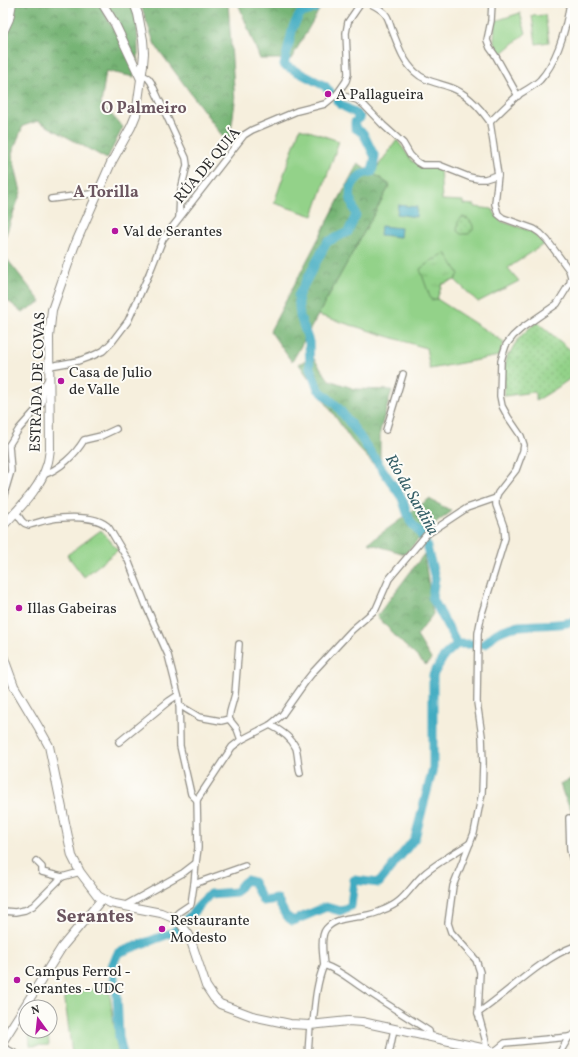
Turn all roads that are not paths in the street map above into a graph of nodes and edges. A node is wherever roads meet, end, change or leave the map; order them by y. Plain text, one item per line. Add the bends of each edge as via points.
1 (12, 3) edge
2 (102, 3) edge
3 (134, 3) edge
4 (361, 3) edge
5 (492, 3) edge
6 (570, 3) edge
7 (373, 4) edge
8 (3, 32) edge
9 (142, 77) junction
10 (337, 94) junction
11 (518, 96) junction
12 (490, 122) junction
13 (498, 175) junction
14 (98, 193) junction
15 (51, 199) dead end
16 (179, 217) junction
17 (573, 277) edge
18 (50, 366) junction
19 (403, 374) dead end
20 (50, 376) junction
21 (116, 429) dead end
22 (386, 430) dead end
23 (43, 475) junction
24 (3, 498) edge
25 (496, 498) junction
26 (16, 512) junction
27 (3, 526) edge
28 (239, 644) dead end
29 (3, 656) edge
30 (178, 695) junction
31 (179, 705) junction
32 (230, 719) junction
33 (270, 725) junction
34 (241, 740) junction
35 (119, 742) dead end
36 (300, 773) dead end
37 (197, 800) junction
38 (569, 818) dead end
39 (470, 843) junction
40 (572, 844) edge
41 (36, 861) dead end
42 (196, 863) junction
43 (245, 866) dead end
44 (575, 867) edge
45 (80, 872) junction
46 (62, 877) junction
47 (194, 884) junction
48 (102, 899) junction
49 (124, 906) junction
50 (3, 912) edge
51 (174, 918) junction
52 (575, 946) edge
53 (324, 965) junction
54 (478, 1013) junction
55 (312, 1024) junction
56 (394, 1029) junction
57 (575, 1034) edge
58 (430, 1037) junction
59 (569, 1037) junction
60 (3, 1041) edge
61 (3, 1047) edge
62 (486, 1049) junction
63 (498, 1052) edge
64 (16, 1054) edge
65 (308, 1054) edge
66 (389, 1054) edge
67 (559, 1054) edge

1 - 8 main road
2 - 9 main road
3 - 9 main road, ESTRADA DE COVAS via 143,40
4 - 10 street via 348,22 348,74
5 - 11 street via 487,40
6 - 11 street via 559,46 548,68 535,84
7 - 12 street via 387,16 408,65 423,78 453,88 470,99
9 - 14 main road, ESTRADA DE COVAS via 133,121
9 - 16 street via 148,78 151,82 186,158
10 - 13 street via 364,105 422,165 439,165 478,179
10 - 16 street, RÚA DE QUIÁ via 325,104 297,111 244,135
11 - 12 street
12 - 13 street
13 - 17 street via 495,204 498,214 540,233
14 - 15 street
14 - 18 main road, ESTRADA DE COVAS via 74,247 52,310 49,337
16 - 18 street, RÚA DE QUIÁ via 163,239 128,321 112,342 103,351 92,356
17 - 25 street via 557,304 522,328 506,345 501,361 501,401 524,445 516,470
18 - 20 main road, ESTRADA DE COVAS
19 - 22 street
20 - 23 main road, ESTRADA DE COVAS via 50,449
20 - 24 street via 44,386 42,403 18,430 9,445 11,471
21 - 23 street via 84,440 70,457
23 - 26 main road, ESTRADA DE COVAS
25 - 33 street via 467,508 426,536 389,579 376,609 333,650 306,681 282,715
25 - 39 street via 505,538 478,633 477,702 482,736 482,793
26 - 27 main road, ESTRADA DE COVAS
26 - 30 street via 22,522 30,525 60,518 99,521 106,524 128,560 168,655
28 - 32 street
29 - 45 main road via 14,686 49,746 72,856
30 - 31 street
30 - 35 street
31 - 32 street via 199,717
31 - 37 street via 180,746 191,794
32 - 34 street
33 - 34 street
33 - 36 street via 281,731 296,748
34 - 37 street via 232,747
37 - 42 street
38 - 40 street via 568,838
39 - 53 street via 424,874 399,903 371,914 346,918 326,928 322,949
39 - 54 street via 454,886 448,923 451,932 476,960 480,972
40 - 44 street via 570,850
41 - 46 street via 42,872
42 - 47 street
42 - 49 street
43 - 47 street
45 - 46 street
45 - 48 main road via 92,890
46 - 50 street via 34,906 15,912
47 - 51 street via 191,904
48 - 49 main road
48 - 60 main road via 62,947
49 - 51 main road
51 - 55 main road via 189,935 206,986 220,1004 252,1016 290,1024
52 - 54 street via 545,963
53 - 55 street via 318,982
53 - 58 street via 350,978 429,1031
54 - 62 street
55 - 56 main road via 355,1021
55 - 65 street
56 - 58 main road
56 - 66 street
57 - 59 street
58 - 62 main road
59 - 63 street via 506,1043
59 - 67 street
61 - 64 street
62 - 63 main road

